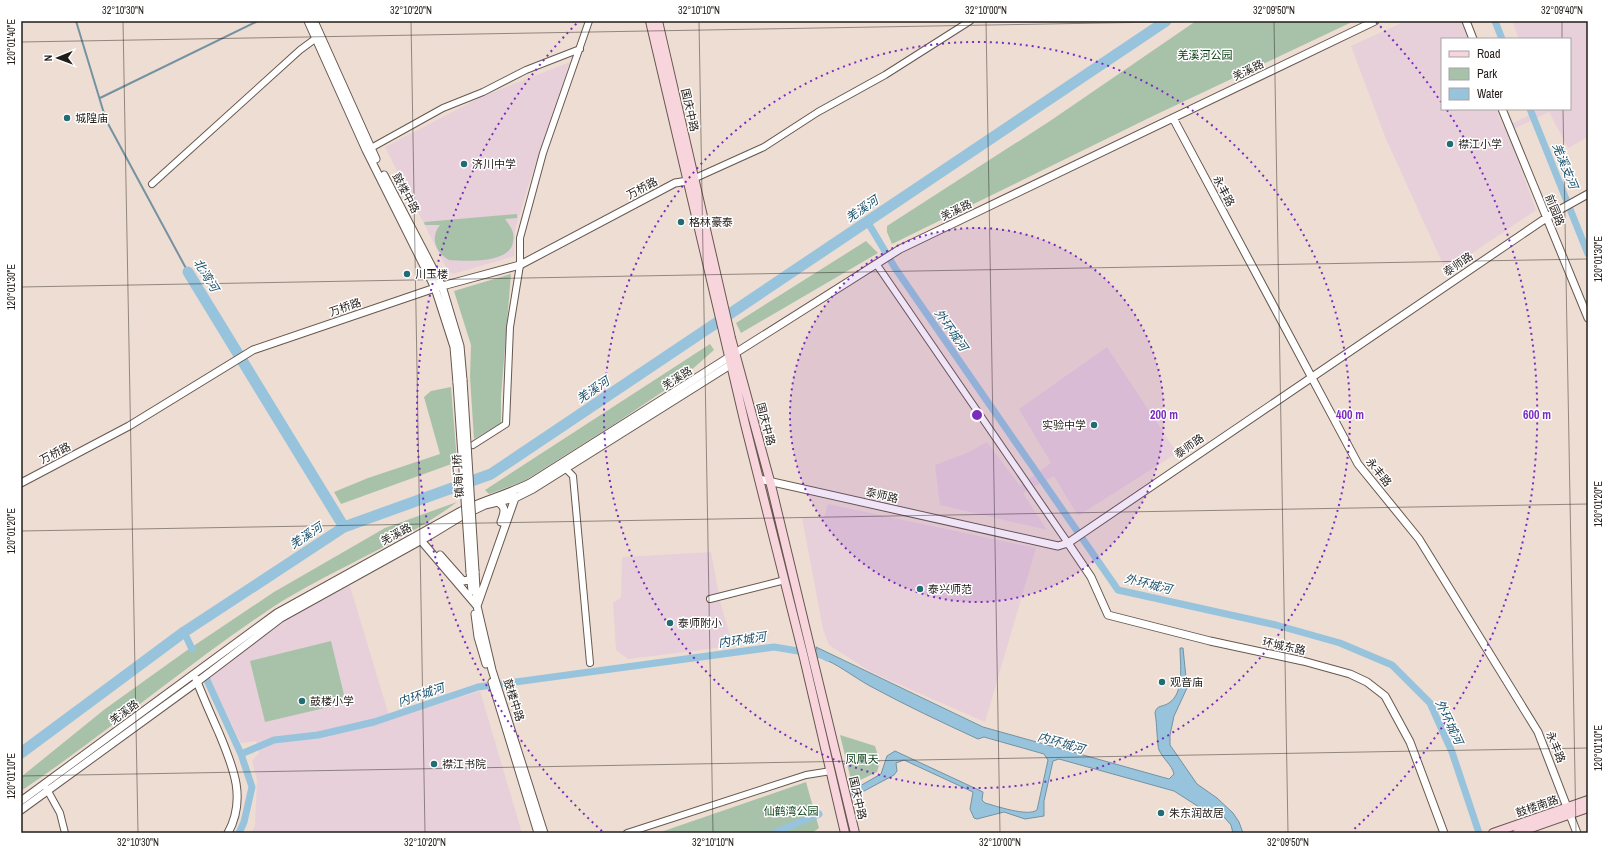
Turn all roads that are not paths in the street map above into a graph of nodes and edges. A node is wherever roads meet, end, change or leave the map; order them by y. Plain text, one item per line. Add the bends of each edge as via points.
1 (308, 21) edge
2 (314, 21) edge
3 (589, 21) edge
4 (650, 21) edge
5 (658, 21) edge
6 (970, 21) edge
7 (1375, 21) edge
8 (1466, 21) edge
9 (318, 37) junction
10 (1473, 38) edge
11 (580, 49) junction
12 (1502, 110) edge
13 (1173, 118) junction
14 (371, 148) junction
15 (691, 179) junction
16 (152, 184) dead end
17 (1588, 194) edge
18 (1549, 216) junction
19 (520, 265) junction
20 (876, 265) junction
21 (438, 287) junction
22 (1588, 318) edge
23 (733, 359) junction
24 (1310, 376) junction
25 (460, 381) joint
26 (473, 445) dead end
27 (563, 466) junction
28 (759, 479) junction
29 (770, 481) junction
30 (21, 483) edge
31 (514, 495) junction
32 (498, 502) junction
33 (421, 537) junction
34 (1071, 541) junction
35 (473, 579) junction
36 (785, 580) junction
37 (710, 599) dead end
38 (475, 603) junction
39 (590, 663) dead end
40 (193, 674) junction
41 (197, 682) junction
42 (495, 684) junction
43 (831, 770) junction
44 (46, 787) junction
45 (1588, 800) edge
46 (21, 801) edge
47 (1588, 808) edge
48 (21, 810) edge
49 (1569, 810) junction
50 (65, 833) edge
51 (228, 833) edge
52 (538, 833) edge
53 (544, 833) edge
54 (627, 833) edge
55 (846, 833) edge
56 (855, 833) edge
57 (1444, 833) edge
58 (1493, 833) edge
59 (1517, 833) edge
60 (1577, 833) edge

1 - 9 street
2 - 9 street, 鼓楼中路
3 - 11 street
4 - 15 main road, 国庆中路
5 - 15 main road, 国庆中路
6 - 15 street via 764,147
7 - 13 street, 羌溪路
8 - 10 street
9 - 14 street, 鼓楼中路
9 - 16 street via 300,50
9 - 21 street via 366,150
11 - 14 street via 526,70 483,92 443,108
11 - 19 street via 560,101 531,193 520,238
12 - 18 street, 前园路
13 - 20 street, 羌溪路 via 900,249
13 - 24 street, 永丰路
14 - 21 street, 鼓楼中路
15 - 19 street, 万桥路 via 675,183
15 - 23 main road, 国庆中路
17 - 18 street, 泰师路
18 - 22 street, 前园路
18 - 24 street, 泰师路
19 - 21 street, 万桥路
19 - 26 street via 510,327 506,424
20 - 23 street, 羌溪路
20 - 34 street
21 - 25 street, 鼓楼中路 via 460,346
21 - 30 street, 万桥路 via 253,350 129,426
23 - 27 street, 羌溪路
23 - 28 main road, 国庆中路
23 - 29 main road, 国庆中路
24 - 34 street, 泰师路
24 - 49 street, 永丰路 via 1358,464 1419,539 1538,732
25 - 35 street, 镇海门桥, bridge
27 - 31 street, 羌溪路 via 530,483
27 - 39 street via 573,476
28 - 29 street, 泰师路
28 - 36 main road, 国庆中路
29 - 34 street, 泰师路 via 1058,546
29 - 56 main road, 国庆中路
31 - 32 street, 羌溪路
31 - 33 street, 羌溪路 via 482,501
31 - 38 street
32 - 33 street, 羌溪路 via 485,505
32 - 35 street via 503,505 505,511 482,580
33 - 35 street via 463,581
33 - 38 street
33 - 40 street, 羌溪路 via 277,613
33 - 41 street, 羌溪路 via 281,618
34 - 57 street, 环城东路 via 1108,615 1350,674 1367,682 1385,696 1410,742
35 - 38 street
36 - 37 street
36 - 43 main road, 国庆中路
38 - 42 street via 478,637
40 - 41 street
40 - 44 street, 羌溪路
41 - 44 street, 羌溪路
41 - 51 street via 234,768 238,794 234,822
42 - 52 street
42 - 53 street, 鼓楼中路
43 - 54 street via 806,775
43 - 55 main road, 国庆中路
44 - 46 street, 羌溪路
44 - 48 street, 羌溪路
44 - 50 street via 60,813
45 - 49 main road, 鼓楼南路
47 - 49 main road, 鼓楼南路
49 - 58 main road, 鼓楼南路
49 - 59 main road, 鼓楼南路
49 - 60 street, 永丰路

